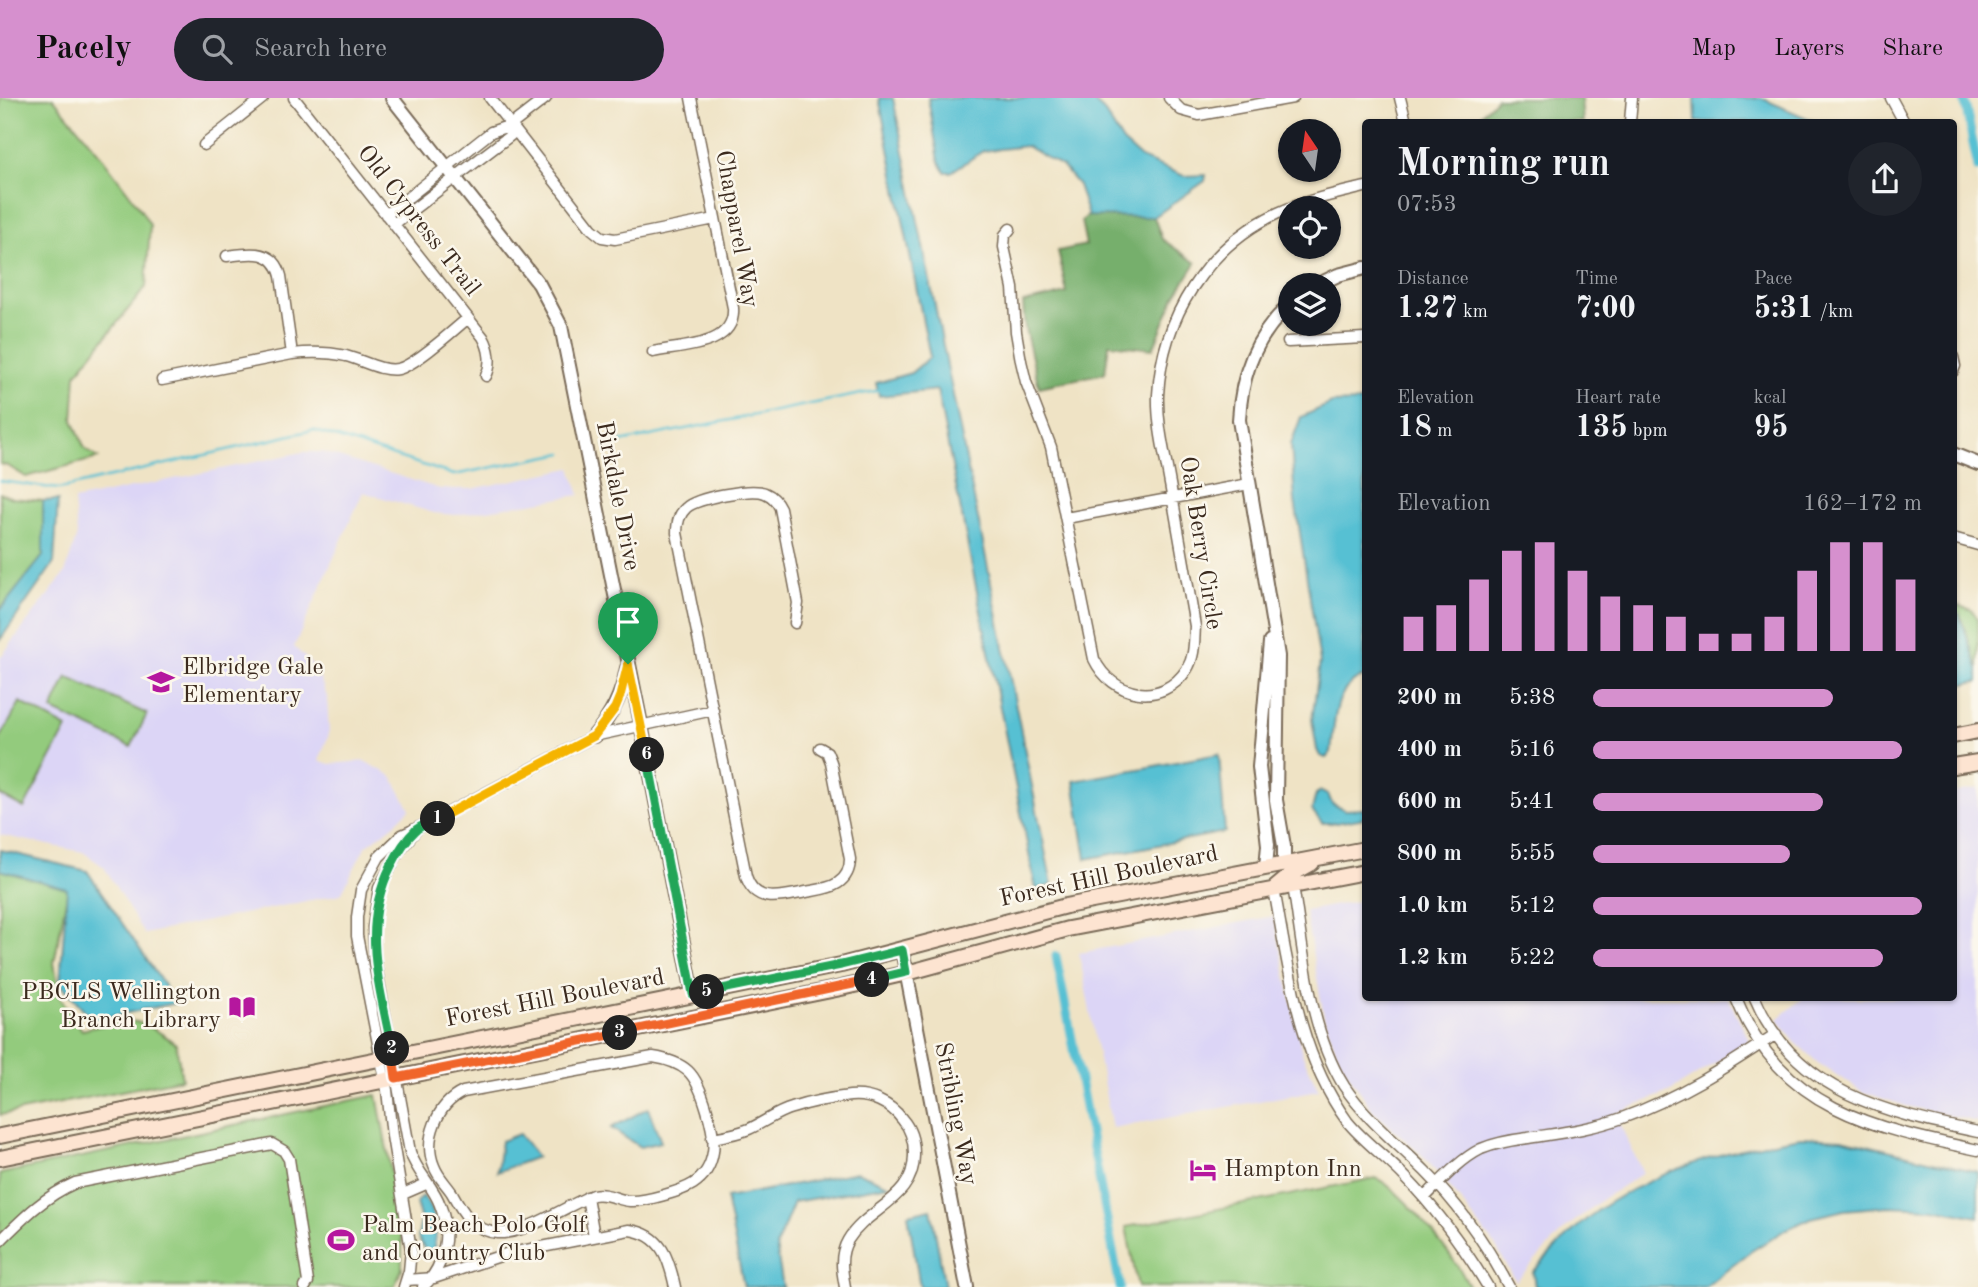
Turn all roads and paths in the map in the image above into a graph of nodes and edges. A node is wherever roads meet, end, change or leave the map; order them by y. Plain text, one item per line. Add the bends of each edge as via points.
1 (262, 98) edge
2 (294, 98) edge
3 (392, 98) edge
4 (490, 98) edge
5 (546, 98) edge
6 (691, 98) edge
7 (1169, 98) edge
8 (1293, 98) edge
9 (1400, 98) edge
10 (1632, 98) edge
11 (1891, 98) edge
12 (1405, 119) edge
13 (1630, 119) edge
14 (1902, 119) edge
15 (511, 125) junction
16 (204, 145) dead end
17 (451, 173) junction
18 (1362, 188) edge
19 (386, 215) junction
20 (715, 219) junction
21 (394, 224) junction
22 (1010, 229) dead end
23 (227, 256) dead end
24 (1362, 269) edge
25 (1341, 274) edge
26 (468, 318) junction
27 (1278, 318) edge
28 (1362, 338) edge
29 (1289, 342) dead end
30 (653, 352) dead end
31 (292, 354) junction
32 (486, 376) dead end
33 (162, 380) dead end
34 (1957, 456) edge
35 (1978, 464) edge
36 (1248, 484) junction
37 (1172, 499) junction
38 (1066, 518) junction
39 (1957, 539) edge
40 (1978, 545) edge
41 (795, 623) dead end
42 (1272, 627) junction
43 (628, 664) junction
44 (713, 710) junction
45 (641, 724) junction
46 (1978, 731) edge
47 (1957, 735) edge
48 (594, 736) junction
49 (820, 748) dead end
50 (1978, 762) edge
51 (1957, 765) edge
52 (416, 829) junction
53 (1362, 850) edge
54 (1326, 856) junction
55 (1284, 863) junction
56 (1266, 867) junction
57 (1362, 873) edge
58 (1293, 886) junction
59 (1273, 889) junction
60 (1223, 899) junction
61 (902, 950) junction
62 (906, 972) junction
63 (693, 994) junction
64 (1738, 1001) edge
65 (1757, 1001) edge
66 (664, 1024) junction
67 (1776, 1034) junction
68 (1761, 1044) junction
69 (388, 1068) junction
70 (1378, 1126) junction
71 (1978, 1132) edge
72 (0, 1136) edge
73 (712, 1138) junction
74 (1365, 1138) junction
75 (1978, 1150) edge
76 (0, 1158) edge
77 (415, 1167) junction
78 (397, 1172) junction
79 (426, 1184) junction
80 (1437, 1185) junction
81 (403, 1194) junction
82 (587, 1197) junction
83 (1424, 1198) junction
84 (594, 1236) junction
85 (0, 1241) edge
86 (434, 1278) junction
87 (405, 1284) edge
88 (305, 1287) edge
89 (423, 1287) edge
90 (675, 1287) edge
91 (845, 1287) edge
92 (967, 1287) edge
93 (1488, 1287) edge
94 (1509, 1287) edge

1 - 16 street
2 - 19 street, Old Cypress Trail
3 - 17 street, Birkdale Drive
4 - 15 street
5 - 15 street
6 - 20 street, Chapparel Way
7 - 8 street via 1181,110 1199,115
9 - 12 street
10 - 13 street
11 - 14 street
15 - 17 street via 491,132
15 - 20 street via 603,237 615,239
17 - 19 street
17 - 21 street
17 - 43 street, Birkdale Drive via 538,284 561,326
18 - 37 street, Oak Berry Circle via 1297,205 1257,224 1211,262 1185,298 1171,328 1158,394
19 - 21 street, Old Cypress Trail
20 - 30 street, Chapparel Way via 733,308 730,326 716,339
21 - 26 street, Old Cypress Trail
22 - 38 street, Oak Berry Circle via 1004,247 1021,361 1051,447
23 - 31 street via 261,253 276,264
24 - 25 street
26 - 31 street via 399,369 343,355
26 - 32 street, Old Cypress Trail via 488,349
27 - 36 street via 1255,349 1243,384 1239,420
28 - 29 street
31 - 33 street
34 - 35 street
36 - 37 street
36 - 42 street
37 - 38 street
37 - 38 street, Oak Berry Circle via 1195,626 1194,648 1180,677 1155,692 1122,689 1099,669
39 - 40 street
41 - 44 street via 798,603 780,508 773,497 749,491 694,502 684,509 677,533
42 - 55 street via 1278,656 1276,800
42 - 56 street via 1259,767 1268,845
43 - 45 street, Birkdale Drive
43 - 48 street via 615,708
44 - 45 street
44 - 49 street via 746,876 761,896 774,898 828,888 848,872 850,859 831,762
45 - 48 street
45 - 63 street, Birkdale Drive
46 - 47 main road
48 - 52 street
50 - 51 main road
52 - 69 street via 379,888 373,927
52 - 69 street via 402,835 379,857 361,890 357,917 359,952
53 - 54 main road, Forest Hill Boulevard
54 - 55 main road, Forest Hill Boulevard
54 - 59 main road
55 - 56 main road, Forest Hill Boulevard
55 - 60 main road via 1265,881
56 - 61 main road, Forest Hill Boulevard via 1066,906
57 - 58 main road, Forest Hill Boulevard
58 - 59 main road, Forest Hill Boulevard
58 - 70 street via 1321,1033 1343,1083
59 - 60 main road, Forest Hill Boulevard
59 - 74 street via 1306,1043 1333,1099
60 - 62 main road, Forest Hill Boulevard via 1068,929
61 - 62 street, Stribling Way
61 - 63 main road, Forest Hill Boulevard
62 - 66 main road, Forest Hill Boulevard
62 - 92 street, Stribling Way
63 - 66 main road
63 - 69 main road, Forest Hill Boulevard
64 - 68 street
65 - 67 street
66 - 69 main road, Forest Hill Boulevard
67 - 68 street
67 - 71 street via 1823,1082 1854,1098
68 - 75 street via 1800,1087 1846,1115
68 - 80 street via 1677,1096 1644,1110 1595,1126 1480,1150
69 - 72 main road, Forest Hill Boulevard
69 - 76 main road, Forest Hill Boulevard
69 - 77 street
69 - 78 street
70 - 74 street
70 - 80 street
73 - 82 street via 707,1170 689,1186 637,1201 605,1194
73 - 82 street via 696,1081 678,1064 653,1057 463,1092 448,1103 434,1126 433,1164 462,1214 481,1228 498,1233 517,1231
73 - 91 street via 747,1130 792,1108 847,1096 880,1101 902,1118 914,1149 912,1173 898,1196 846,1243 842,1261
74 - 83 street
77 - 78 street
77 - 79 street
78 - 81 street
79 - 81 street
79 - 86 street via 440,1203 445,1225 444,1249
80 - 83 street
80 - 94 street via 1475,1231
81 - 87 street via 411,1250
82 - 84 street
83 - 93 street
84 - 86 street via 506,1254
84 - 90 street via 629,1230 651,1238 667,1255
85 - 88 street via 29,1212 75,1183 272,1144 289,1159 308,1282
86 - 87 street
86 - 89 street

